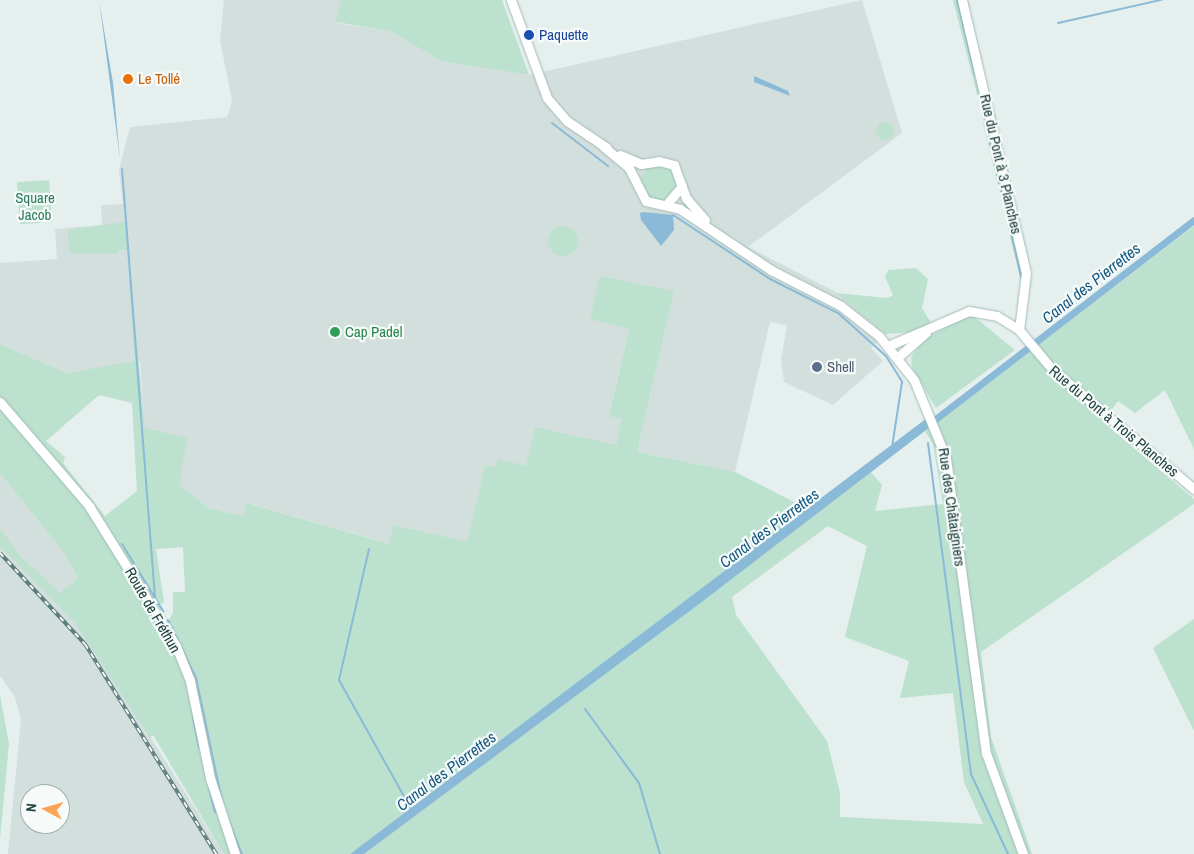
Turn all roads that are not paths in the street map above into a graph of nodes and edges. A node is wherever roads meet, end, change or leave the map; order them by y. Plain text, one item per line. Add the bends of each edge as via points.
1 (511, 0) edge
2 (962, 0) edge
3 (602, 146) junction
4 (647, 165) junction
5 (638, 182) junction
6 (682, 186) junction
7 (666, 205) junction
8 (715, 231) junction
9 (941, 324) junction
10 (1022, 333) junction
11 (888, 346) junction
12 (898, 357) junction
13 (0, 402) edge
14 (1194, 489) edge
15 (236, 854) edge
16 (1023, 854) edge

1 - 3 street, Rue des Châtaigniers via 547,98 567,121
2 - 10 street, Rue du Pont à 3 Planches via 1026,273
3 - 4 street, Rue des Châtaigniers
3 - 5 street, Rue des Châtaigniers via 629,168
4 - 5 street
4 - 6 street, Rue des Châtaigniers via 659,161 671,164 680,173
5 - 7 street, Rue des Châtaigniers via 646,201
6 - 7 street
6 - 8 street, Rue des Châtaigniers via 690,203
7 - 8 street, Rue des Châtaigniers
8 - 11 street, Rue des Châtaigniers via 770,270 841,306
9 - 10 street via 980,310
9 - 11 street
9 - 12 street
10 - 14 street, Rue du Pont à Trois Planches via 1036,351
11 - 12 street, Rue des Châtaigniers
12 - 16 street, Rue des Châtaigniers via 937,426 949,477 982,733 994,784
13 - 15 street, Route de Fréthun via 83,497 176,646 190,681 210,778

